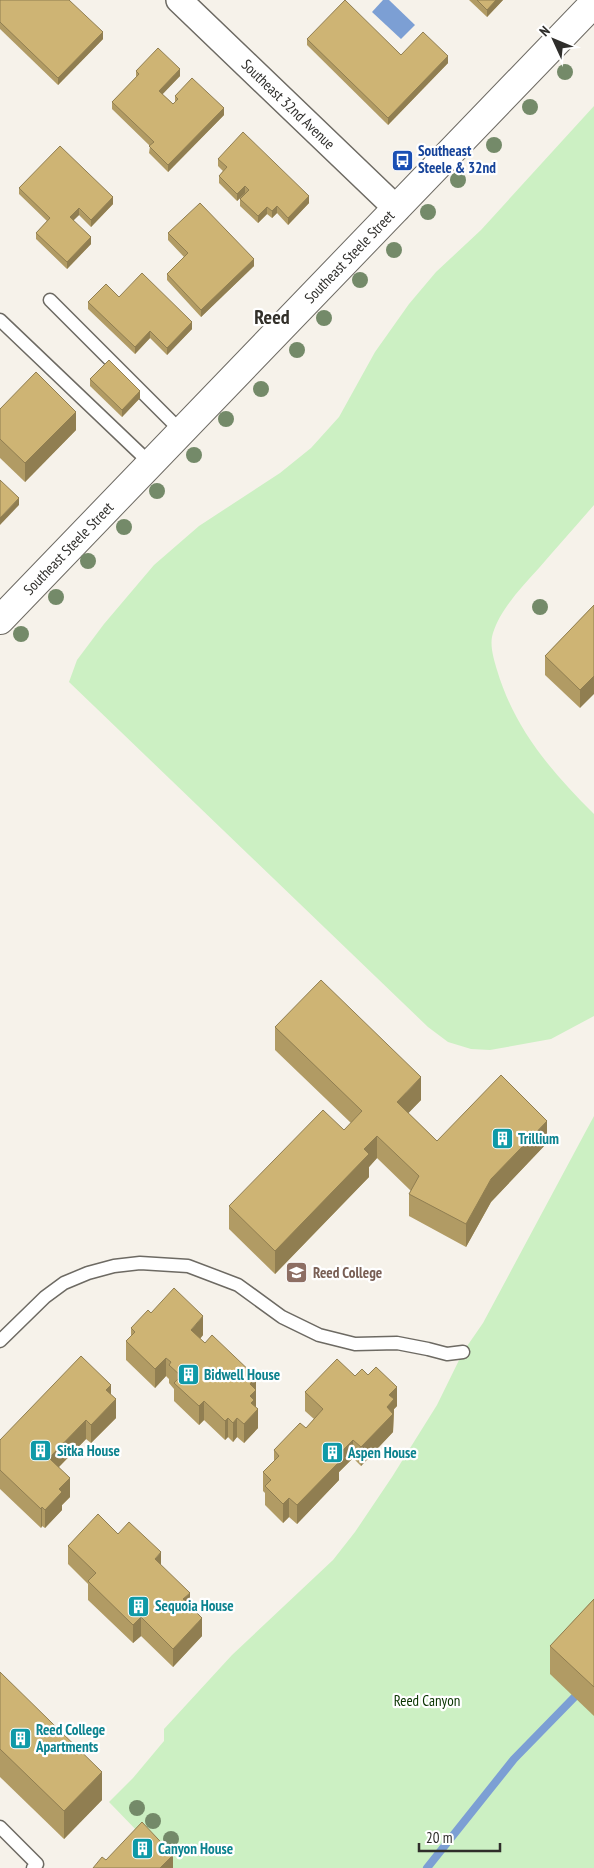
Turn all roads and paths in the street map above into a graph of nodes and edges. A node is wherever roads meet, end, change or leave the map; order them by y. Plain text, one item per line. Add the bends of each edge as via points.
1 (180, 0) edge
2 (594, 3) edge
3 (396, 209) junction
4 (50, 300) dead end
5 (0, 320) edge
6 (181, 430) junction
7 (150, 463) junction
8 (0, 620) edge
9 (0, 1341) edge
10 (463, 1352) dead end
11 (0, 1827) edge
12 (33, 1868) edge

1 - 3 street, Southeast 32nd Avenue
2 - 3 street, Southeast Steele Street
3 - 6 street, Southeast Steele Street
4 - 6 lane
5 - 7 lane
6 - 7 street, Southeast Steele Street
7 - 8 street, Southeast Steele Street
9 - 10 lane via 64,1283 114,1266 140,1263 188,1266 238,1285 282,1317 319,1335 355,1344 397,1343 447,1354
11 - 12 lane via 37,1864

